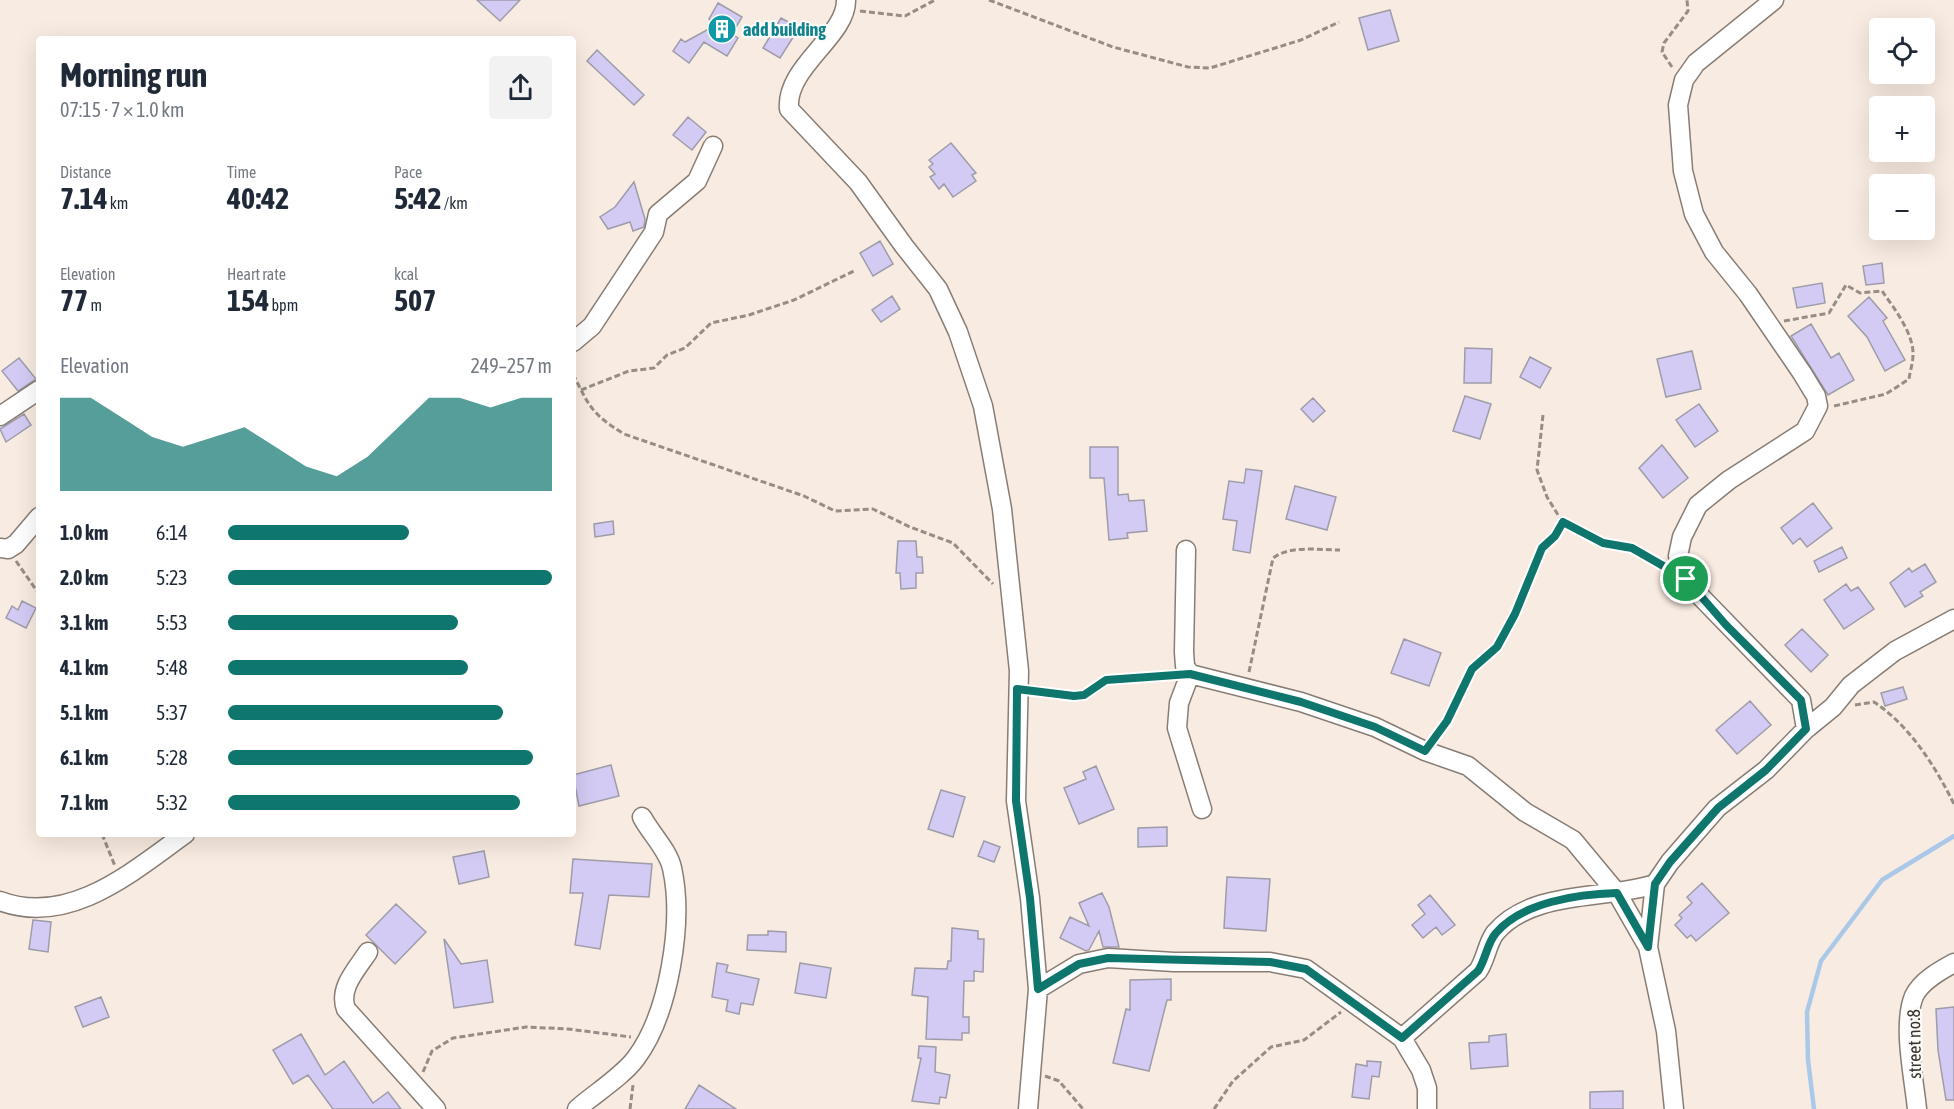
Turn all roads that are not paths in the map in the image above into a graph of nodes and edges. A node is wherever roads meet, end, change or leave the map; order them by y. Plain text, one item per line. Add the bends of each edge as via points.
1 (1774, 0) edge
2 (846, 4) edge
3 (713, 146) dead end
4 (576, 339) edge
5 (36, 392) edge
6 (0, 416) edge
7 (36, 520) edge
8 (4, 549) edge
9 (1186, 550) dead end
10 (1954, 619) edge
11 (1190, 674) junction
12 (1806, 729) junction
13 (1203, 809) dead end
14 (642, 817) dead end
15 (180, 837) edge
16 (1655, 884) junction
17 (1617, 893) junction
18 (0, 901) edge
19 (1648, 947) junction
20 (368, 952) dead end
21 (1954, 963) edge
22 (1038, 989) junction
23 (1402, 1038) junction
24 (436, 1109) edge
25 (577, 1109) edge
26 (1028, 1109) edge
27 (1427, 1109) edge
28 (1674, 1109) edge
29 (1917, 1109) edge

1 - 12 street via 1696,63 1684,80 1678,105 1683,171 1694,214 1714,252 1768,324 1816,396 1818,406 1805,431 1729,480 1698,506 1682,537 1678,556 1686,579 1801,700
2 - 22 street via 817,53 793,83 789,109 858,182 938,288 958,332 982,406 1002,509 1018,671 1016,801
3 - 4 street via 697,181 658,214 654,232 592,326
5 - 6 street
7 - 8 street
9 - 11 street via 1184,652
10 - 12 street via 1895,651 1851,685 1833,707
11 - 13 street via 1179,703 1177,728
11 - 17 street via 1301,702 1375,727 1468,766 1525,812 1573,840
12 - 16 street via 1766,770 1718,808
14 - 25 street via 672,869 674,907 668,988 648,1039 635,1060
15 - 18 street via 120,879 68,905 32,908
16 - 17 street
16 - 19 street
17 - 19 street
17 - 23 street via 1556,900 1508,921 1494,935 1478,971
19 - 28 street via 1666,1031
20 - 24 street via 344,991 343,1000 356,1022
21 - 29 street, street no:8 via 1933,975 1915,995 1910,1045
22 - 23 street via 1079,964 1108,958 1270,962 1306,969
22 - 26 street
23 - 27 street via 1421,1070 1427,1088

